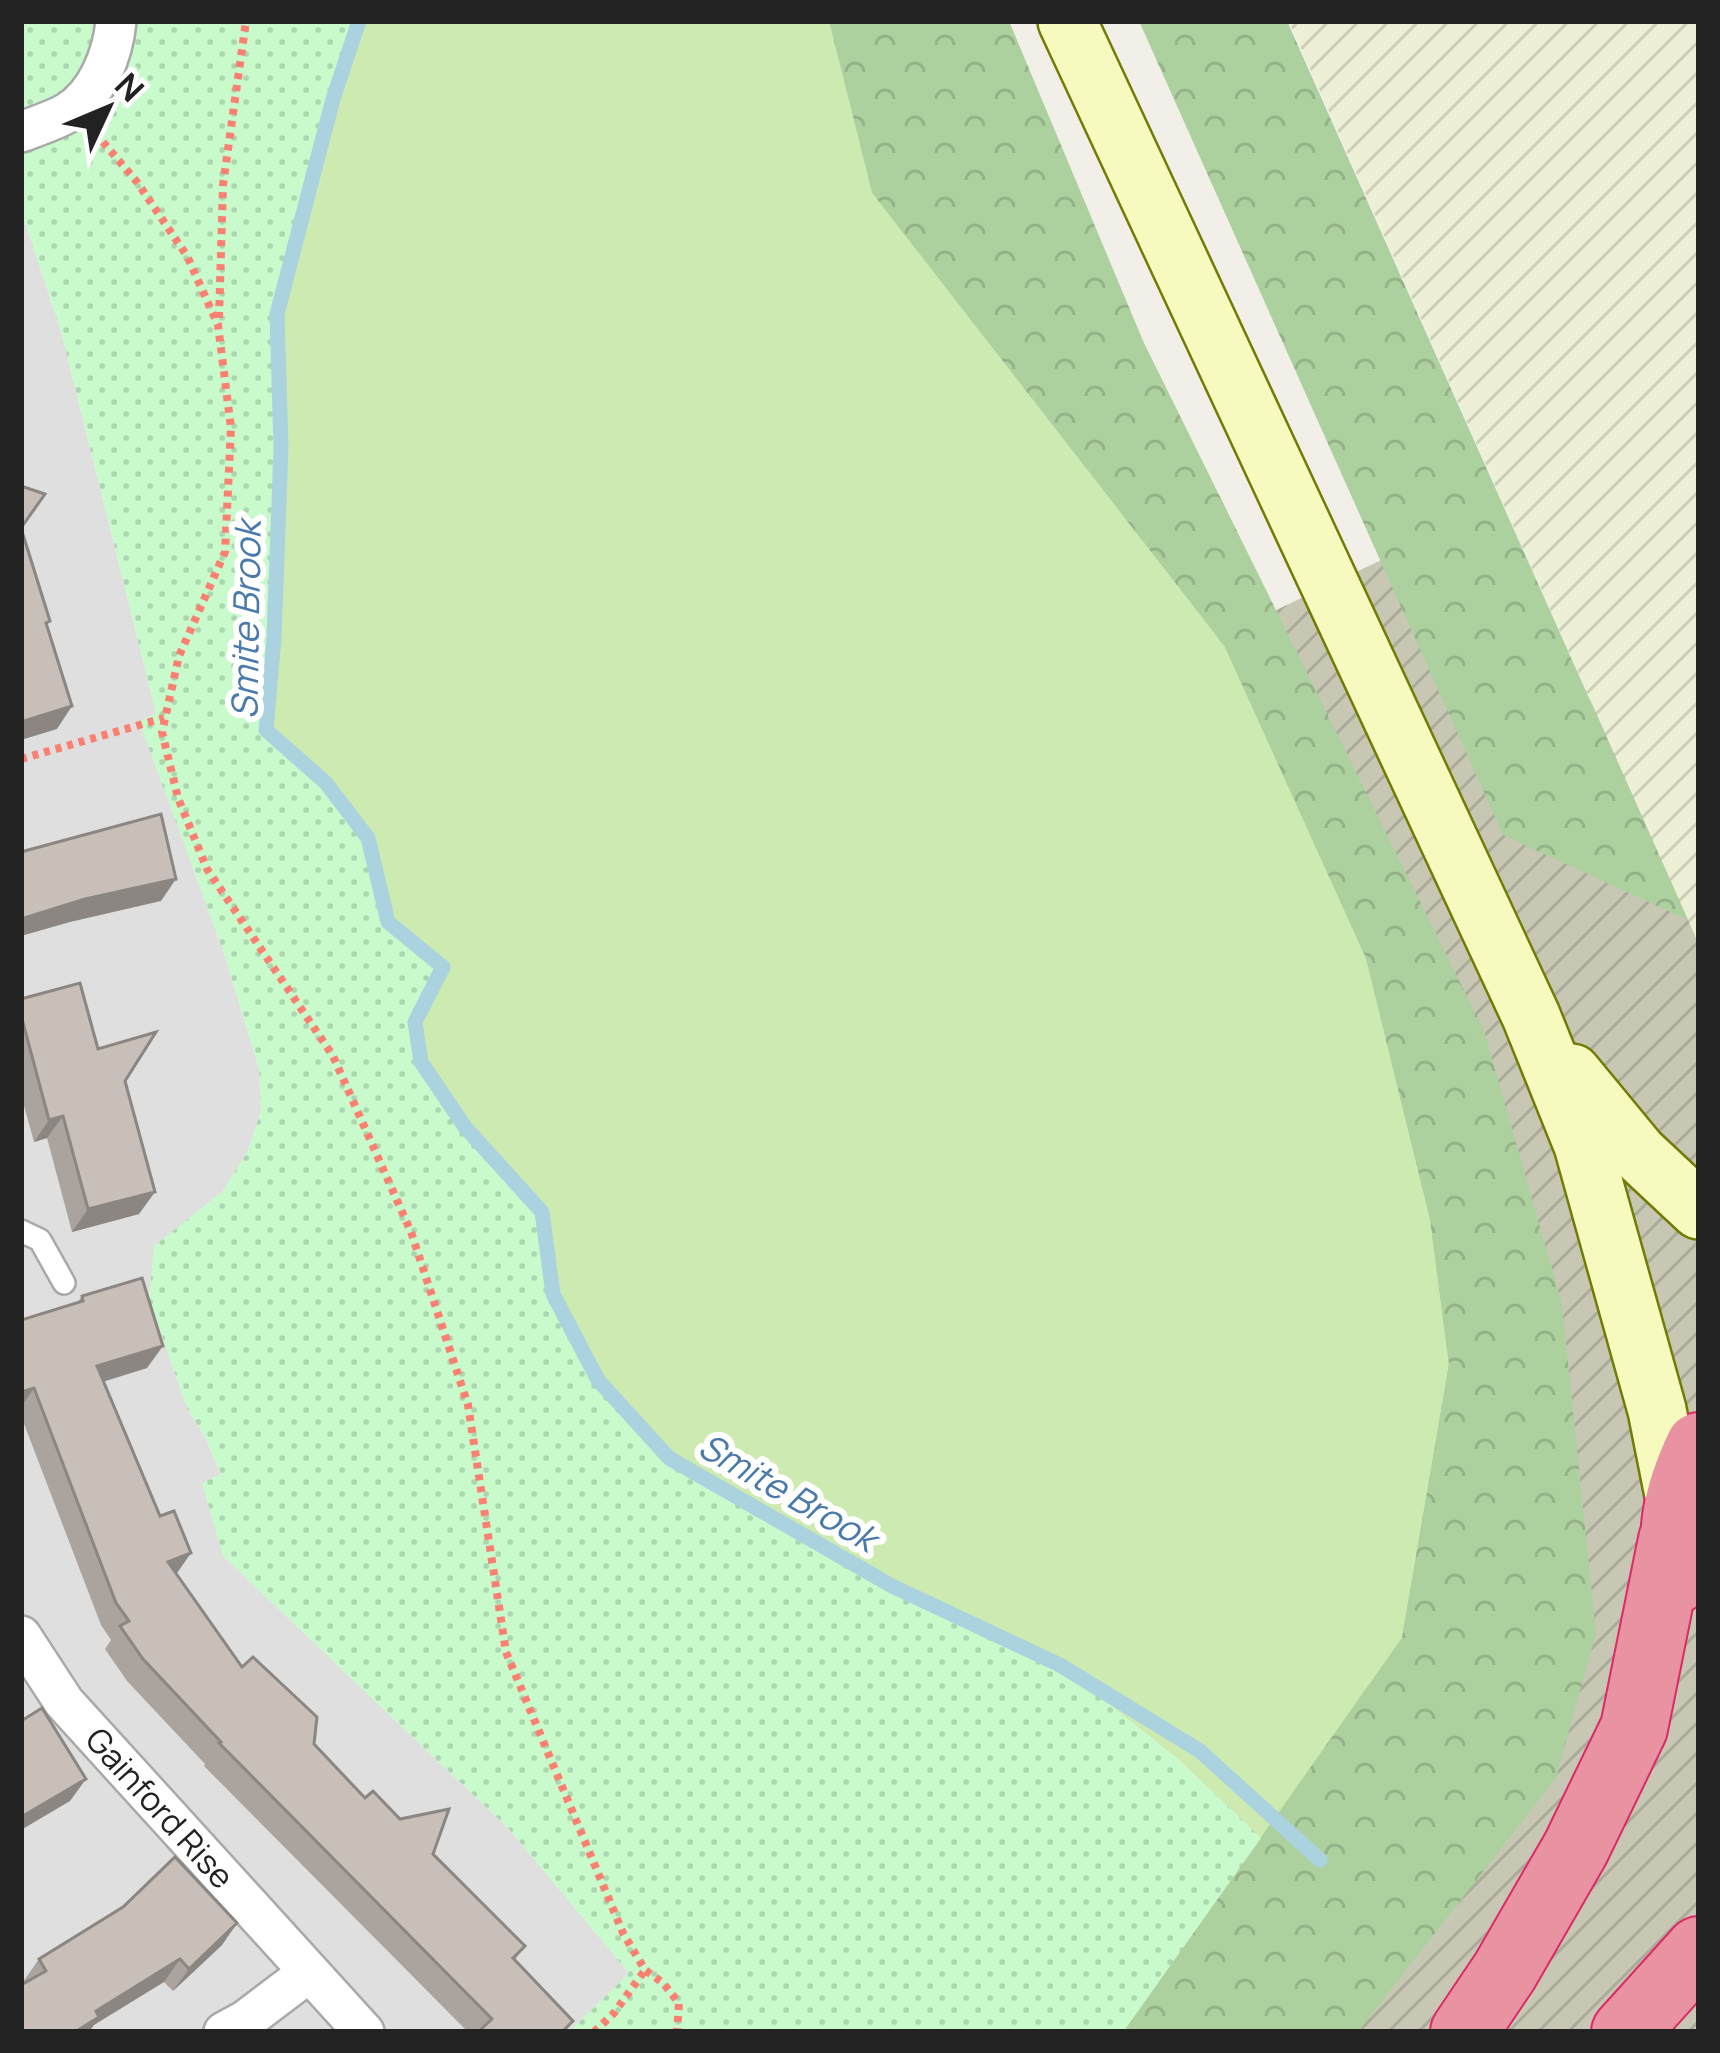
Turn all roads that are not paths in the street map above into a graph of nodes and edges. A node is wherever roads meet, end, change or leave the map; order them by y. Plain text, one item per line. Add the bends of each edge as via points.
1 (116, 21) edge
2 (1067, 21) edge
3 (21, 132) edge
4 (1531, 1016) junction
5 (1699, 1210) edge
6 (21, 1231) edge
7 (64, 1283) dead end
8 (1682, 1497) edge
9 (21, 1636) edge
10 (1699, 1646) edge
11 (1699, 1950) edge
12 (308, 1973) junction
13 (224, 2032) edge
14 (364, 2032) edge
15 (1464, 2032) edge
16 (1625, 2032) edge

1 - 3 street via 94,87 69,112
2 - 4 main road
4 - 5 main road via 1639,1153
4 - 8 main road via 1583,1145
6 - 7 lane via 40,1240
8 - 10 highway via 1675,1581
8 - 15 highway via 1634,1727 1576,1849
9 - 12 street, Gainford Rise via 64,1702
11 - 16 highway
12 - 13 street
12 - 14 street, Gainford Rise

